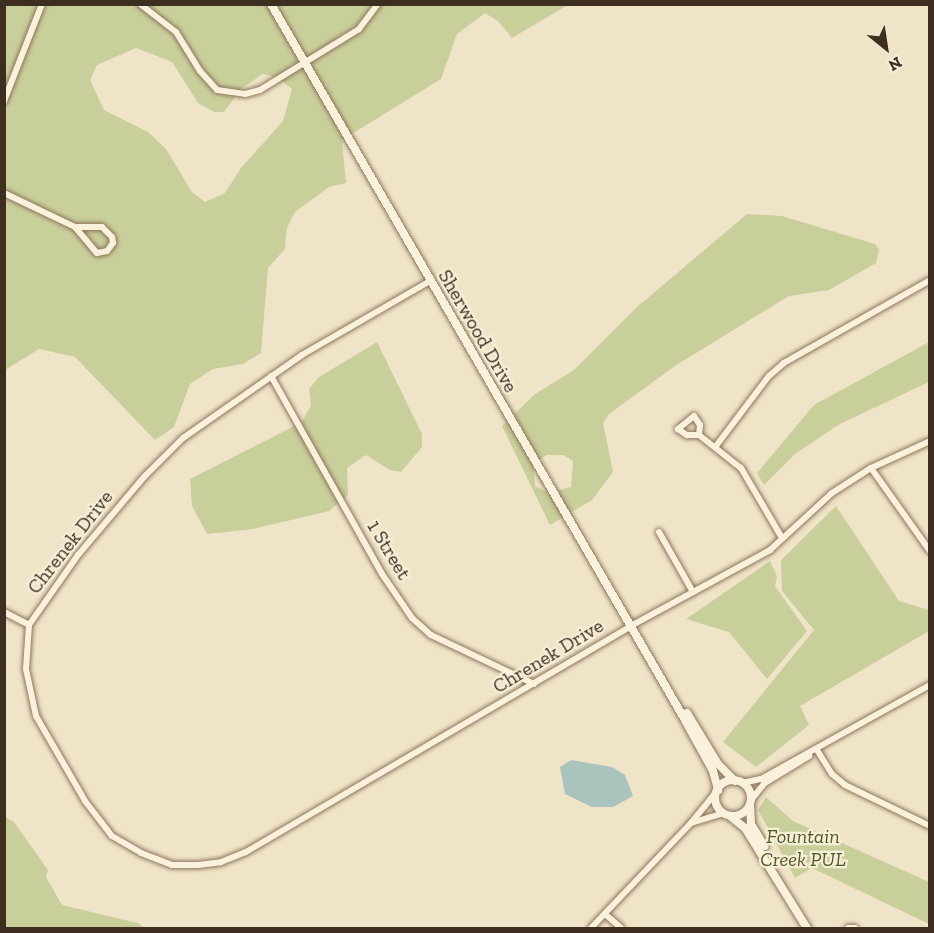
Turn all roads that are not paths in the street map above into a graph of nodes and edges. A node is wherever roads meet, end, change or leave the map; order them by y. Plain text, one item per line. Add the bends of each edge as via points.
1 (42, 4) edge
2 (140, 4) edge
3 (271, 4) edge
4 (378, 4) edge
5 (305, 63) junction
6 (6, 91) edge
7 (4, 101) edge
8 (4, 194) edge
9 (75, 227) junction
10 (930, 280) edge
11 (430, 281) junction
12 (271, 376) junction
13 (699, 435) dead end
14 (930, 441) edge
15 (716, 446) junction
16 (871, 468) junction
17 (658, 532) dead end
18 (782, 538) junction
19 (930, 551) edge
20 (693, 592) junction
21 (4, 612) edge
22 (29, 625) junction
23 (629, 627) junction
24 (657, 675) junction
25 (534, 684) junction
26 (930, 685) edge
27 (817, 750) junction
28 (738, 782) junction
29 (718, 790) junction
30 (750, 802) junction
31 (727, 814) junction
32 (691, 823) junction
33 (930, 826) edge
34 (605, 914) junction
35 (805, 925) edge
36 (591, 928) edge
37 (621, 928) edge
38 (848, 928) edge
39 (855, 928) edge

1 - 6 street
2 - 5 street via 176,32 200,71 218,90 238,94 260,90
3 - 5 street, Sherwood Drive
4 - 5 street via 359,29
5 - 11 street, Sherwood Drive
6 - 7 street
8 - 9 street
9 - 9 street via 97,253 107,251 112,243 112,237 102,227
10 - 15 street via 784,363 769,376
11 - 12 street, Chrenek Drive
11 - 23 street, Sherwood Drive
12 - 22 street, Chrenek Drive via 183,438 144,477 63,573
12 - 25 street, 1 Street via 382,574 412,618 430,635
13 - 15 street
14 - 16 street, Chrenek Drive
15 - 18 street via 741,468
16 - 18 street, Chrenek Drive via 832,492
16 - 19 street
17 - 20 street
18 - 20 street, Chrenek Drive via 770,550
20 - 23 street, Chrenek Drive
21 - 22 street
22 - 25 street, Chrenek Drive via 26,669 36,716 84,801 112,836 172,865 221,862 246,852
23 - 24 street, Sherwood Drive
23 - 25 street, Chrenek Drive
24 - 28 street, Sherwood Drive via 675,694 721,769
24 - 29 street, Sherwood Drive via 714,771
26 - 27 street
27 - 28 street via 761,779
27 - 30 street via 765,783
27 - 33 street via 832,774 845,785
28 - 29 street via 725,783
28 - 30 street
29 - 31 street via 716,800
29 - 32 street
30 - 31 street via 742,814
30 - 35 street via 753,827
31 - 32 street
31 - 35 street via 746,828
32 - 34 street
34 - 36 street
34 - 37 street
38 - 39 street

